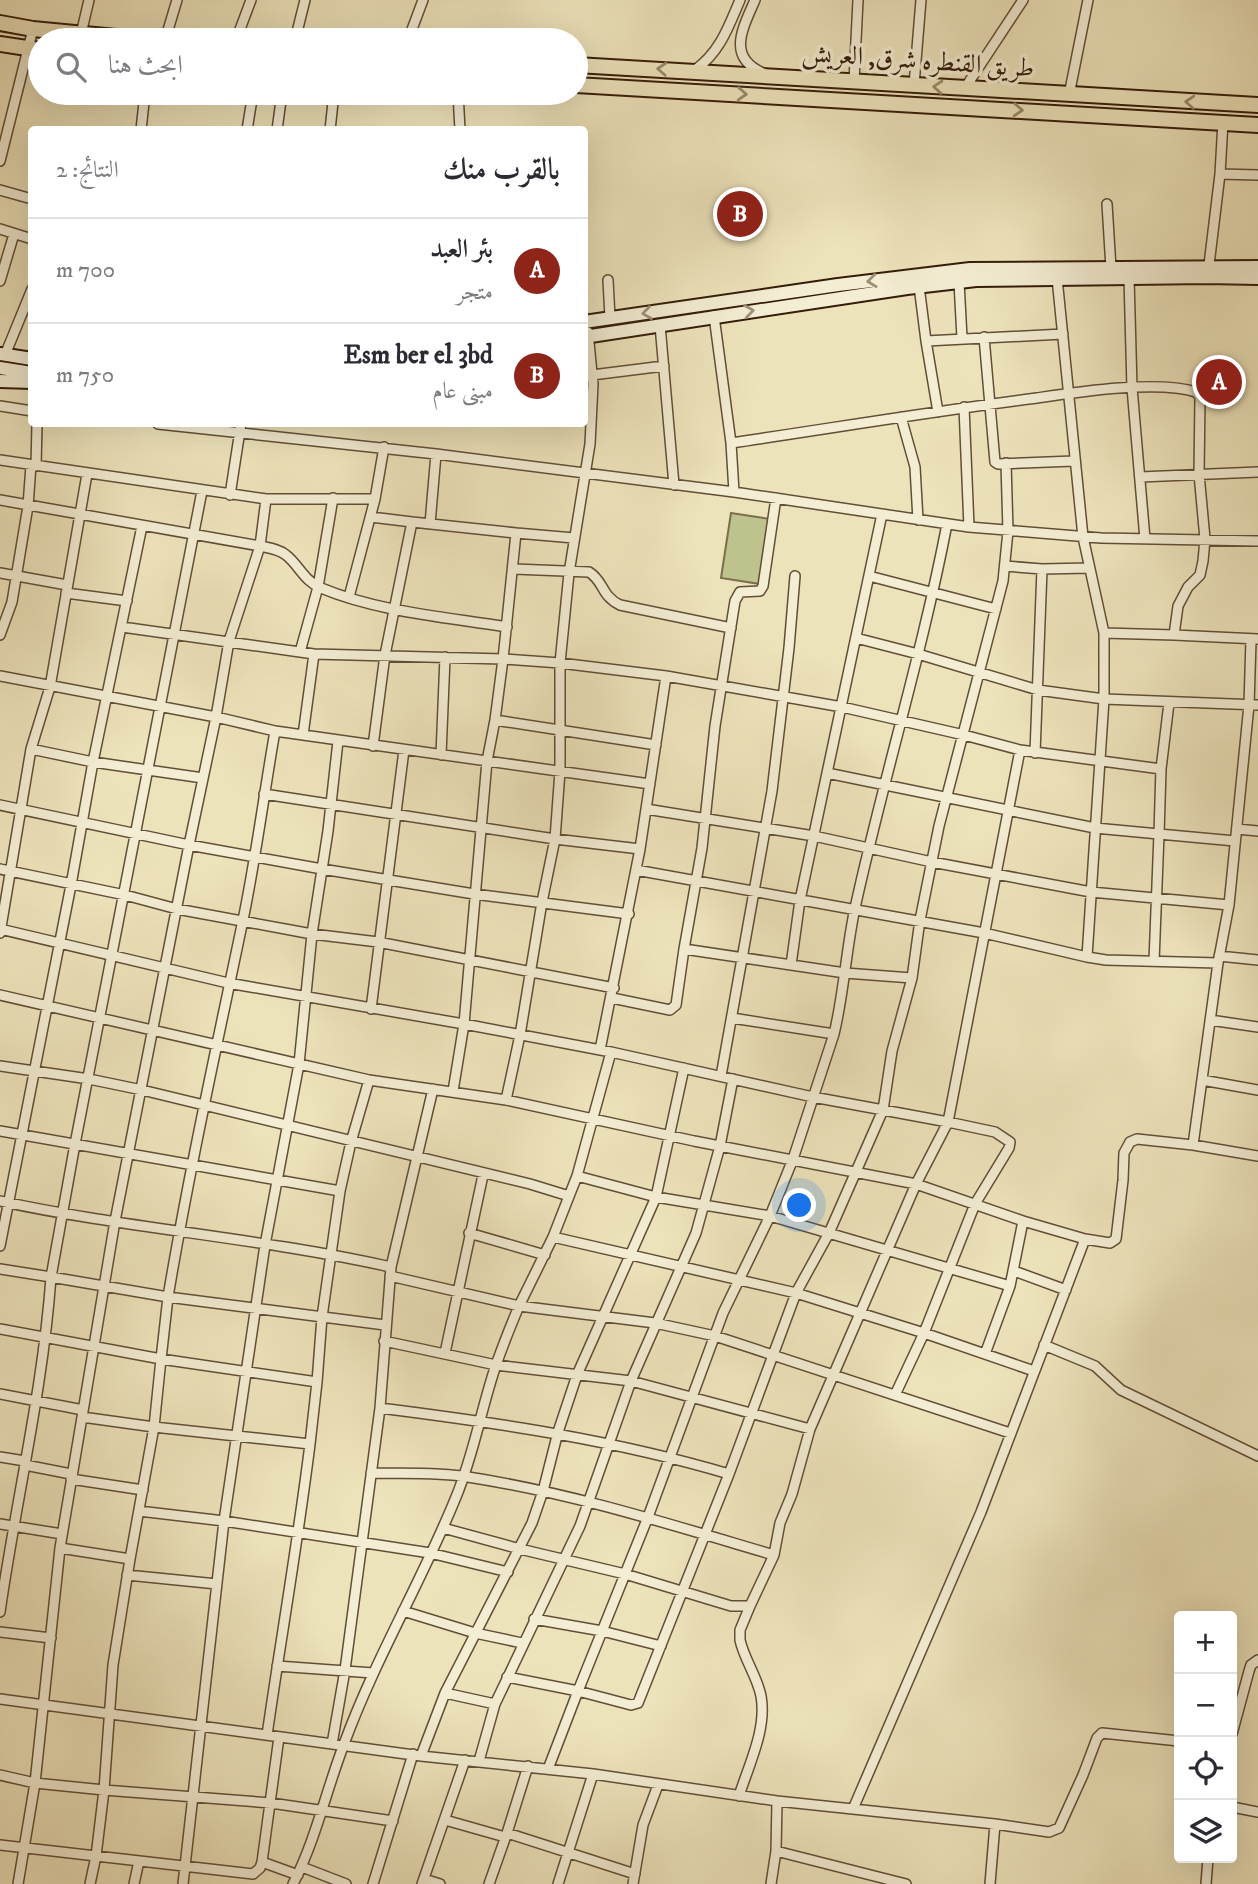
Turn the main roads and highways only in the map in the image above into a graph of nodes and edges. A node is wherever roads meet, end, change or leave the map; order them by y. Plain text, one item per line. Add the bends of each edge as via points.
1 (0, 23) edge
2 (28, 28) edge
3 (0, 44) edge
4 (28, 48) edge
5 (588, 66) edge
6 (588, 86) edge
7 (1258, 105) edge
8 (1258, 125) edge
9 (1258, 267) edge
10 (1208, 272) junction
11 (1038, 273) junction
12 (1258, 278) edge
13 (839, 292) junction
14 (588, 322) edge
15 (588, 337) edge
16 (2, 354) edge
17 (28, 358) edge
18 (0, 368) edge
19 (28, 372) edge
20 (0, 381) edge
21 (28, 382) edge

1 - 2 highway
3 - 4 highway
7 -> 5 highway, طريق القنطره شرق, العريش
6 -> 8 highway, طريق القنطره شرق, العريش
9 - 10 main road
10 - 11 main road via 1111,268
10 - 11 main road via 1129,278 1057,278
10 - 12 main road
11 - 13 main road
11 -> 13 main road via 970,269
13 -> 14 main road
15 -> 13 main road
16 - 17 main road
18 - 19 main road
20 - 21 main road

